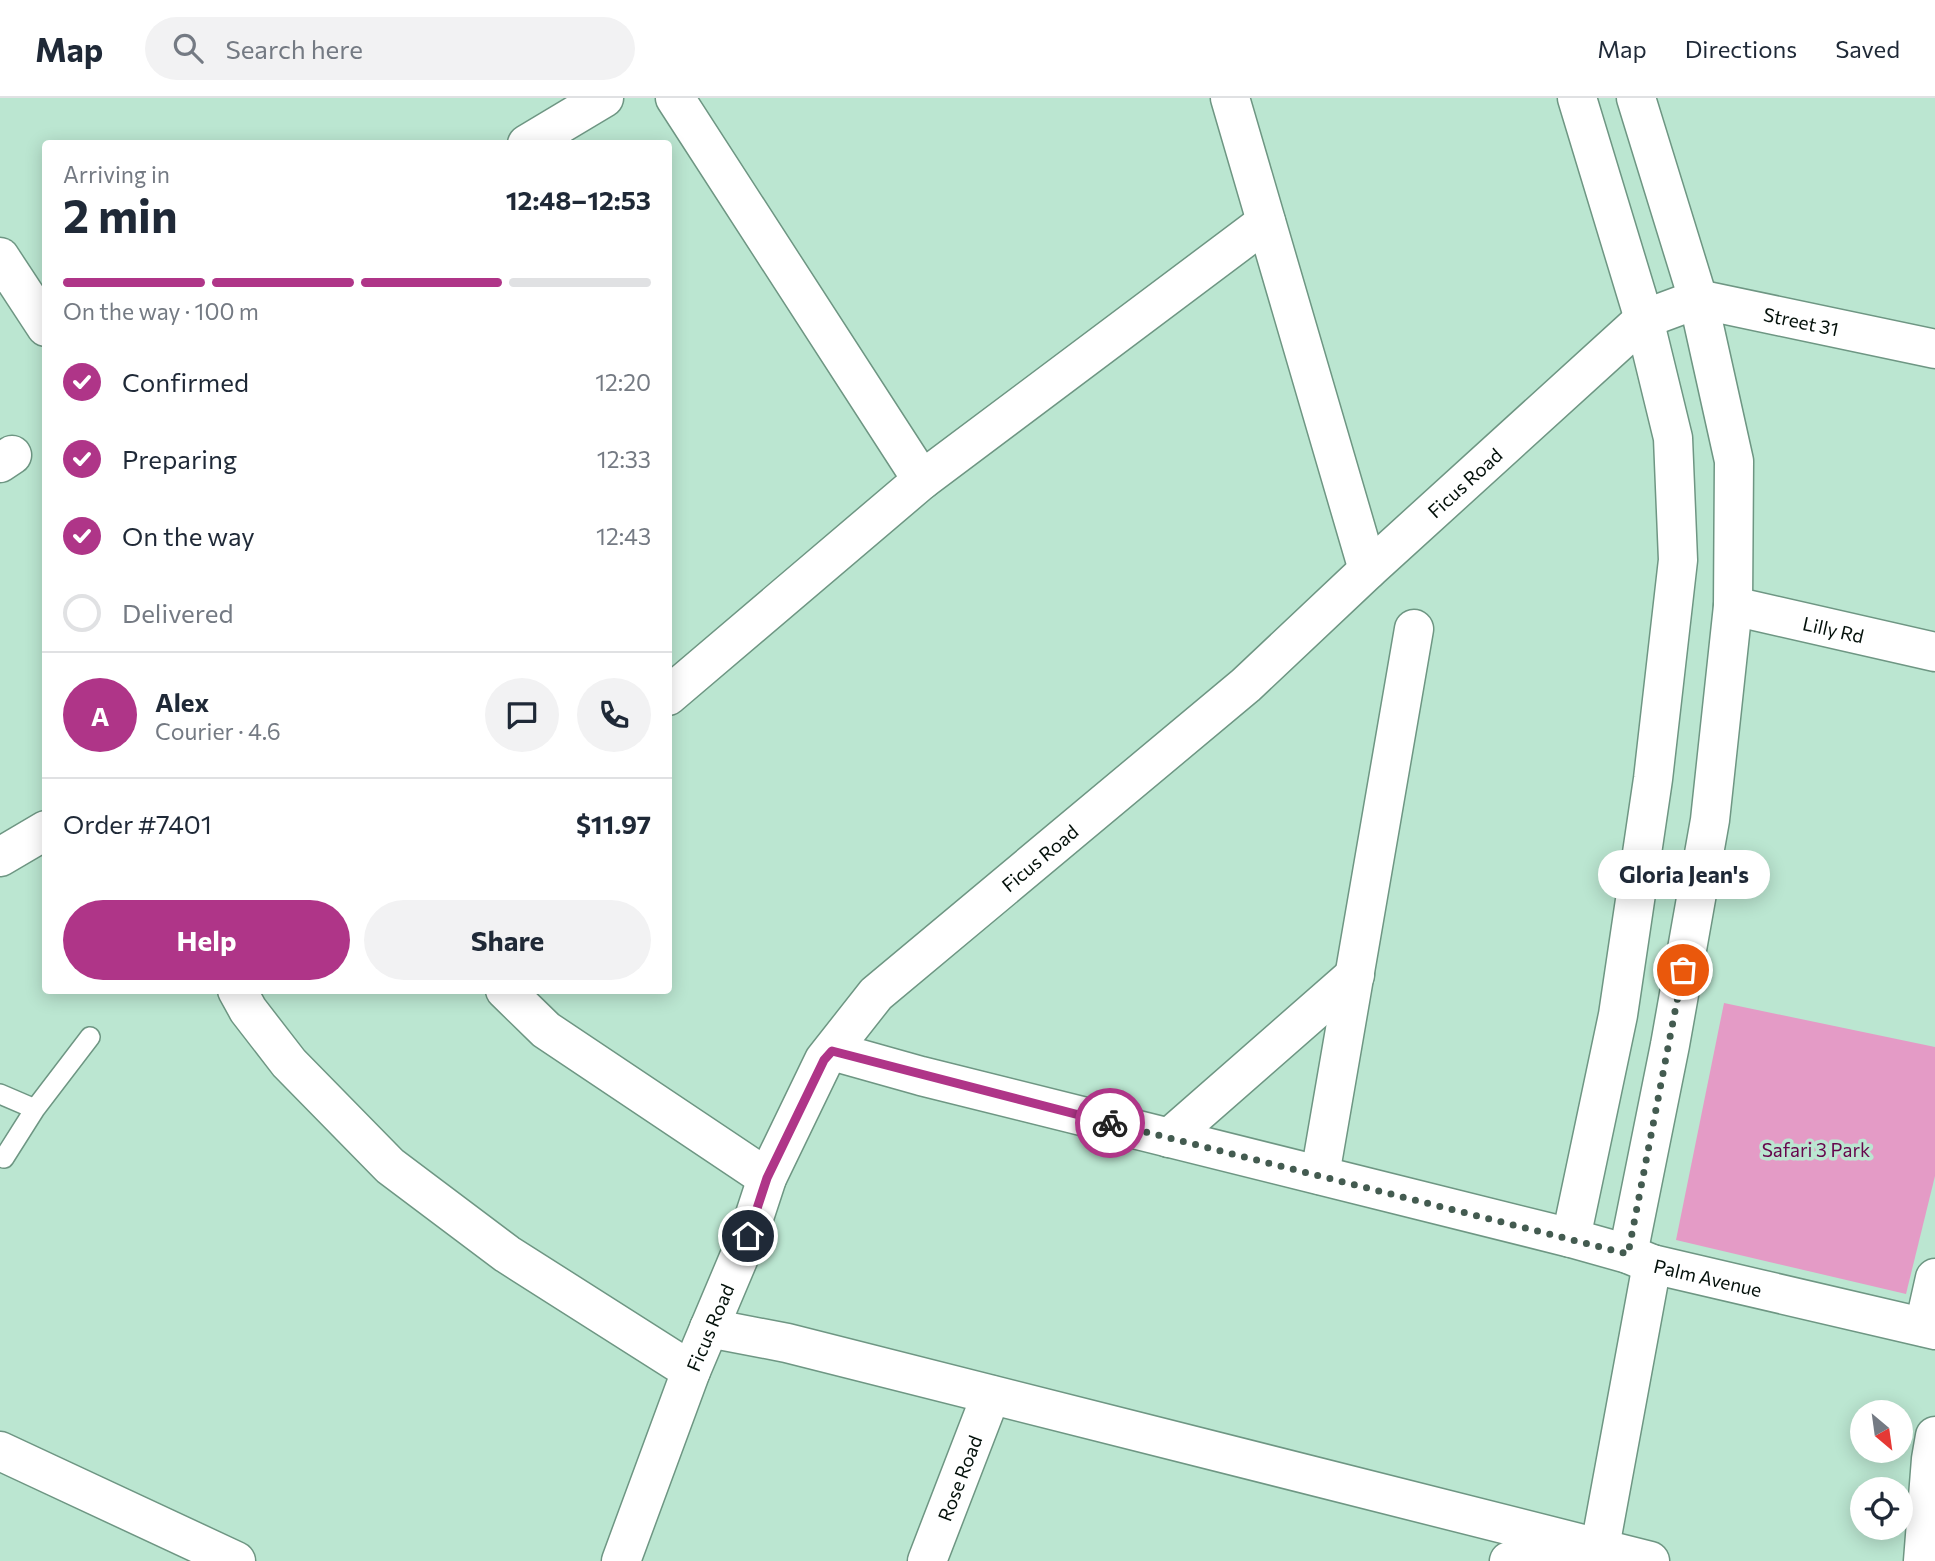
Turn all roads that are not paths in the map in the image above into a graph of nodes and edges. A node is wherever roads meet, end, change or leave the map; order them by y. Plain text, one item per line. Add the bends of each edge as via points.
1 (604, 98) edge
2 (675, 98) edge
3 (1230, 98) edge
4 (1577, 98) edge
5 (1636, 98) edge
6 (534, 140) edge
7 (1266, 222) junction
8 (0, 257) edge
9 (1671, 309) junction
10 (42, 321) edge
11 (1935, 349) edge
12 (922, 480) junction
13 (1368, 570) junction
14 (1733, 607) junction
15 (1414, 629) dead end
16 (1935, 652) edge
17 (672, 693) edge
18 (42, 832) edge
19 (0, 857) edge
20 (1355, 975) junction
21 (239, 994) edge
22 (509, 994) edge
23 (90, 1037) dead end
24 (832, 1051) junction
25 (0, 1094) edge
26 (35, 1109) junction
27 (1170, 1138) junction
28 (4, 1158) dead end
29 (1320, 1175) junction
30 (767, 1178) junction
31 (1571, 1238) junction
32 (1640, 1259) junction
33 (1935, 1278) edge
34 (709, 1328) junction
35 (1929, 1328) edge
36 (691, 1371) junction
37 (991, 1395) junction
38 (1935, 1436) edge
39 (0, 1451) edge
40 (1625, 1556) edge
41 (1512, 1560) edge
42 (236, 1561) edge
43 (621, 1561) edge
44 (927, 1561) edge
45 (1923, 1561) edge

1 - 6 street
2 - 12 street
3 - 7 street
4 - 9 street
5 - 9 street
7 - 12 street
7 - 13 street
8 - 10 street
9 - 11 street, Street 31
9 - 13 street, Ficus Road
9 - 14 street via 1734,461
9 - 31 street via 1678,560 1653,779 1618,1015
12 - 17 street
13 - 24 street, Ficus Road via 1246,685 876,994
14 - 16 street, Lilly Rd
14 - 32 street via 1710,820 1670,1045
15 - 20 street
18 - 19 street
20 - 27 street
20 - 29 street
21 - 36 street via 289,1063 390,1166 507,1254
22 - 30 street via 546,1030
23 - 26 lane
24 - 27 street, Palm Avenue
24 - 30 street, Ficus Road
25 - 26 lane
26 - 28 lane
27 - 29 street, Palm Avenue
29 - 31 street, Palm Avenue
30 - 34 street, Ficus Road
31 - 32 street, Palm Avenue
32 - 35 street, Palm Avenue
32 - 40 street
33 - 35 street
34 - 36 street, Ficus Road
34 - 37 street
36 - 43 street, Ficus Road
37 - 40 street
37 - 44 street, Rose Road
38 - 45 street
39 - 42 street
40 - 41 street

